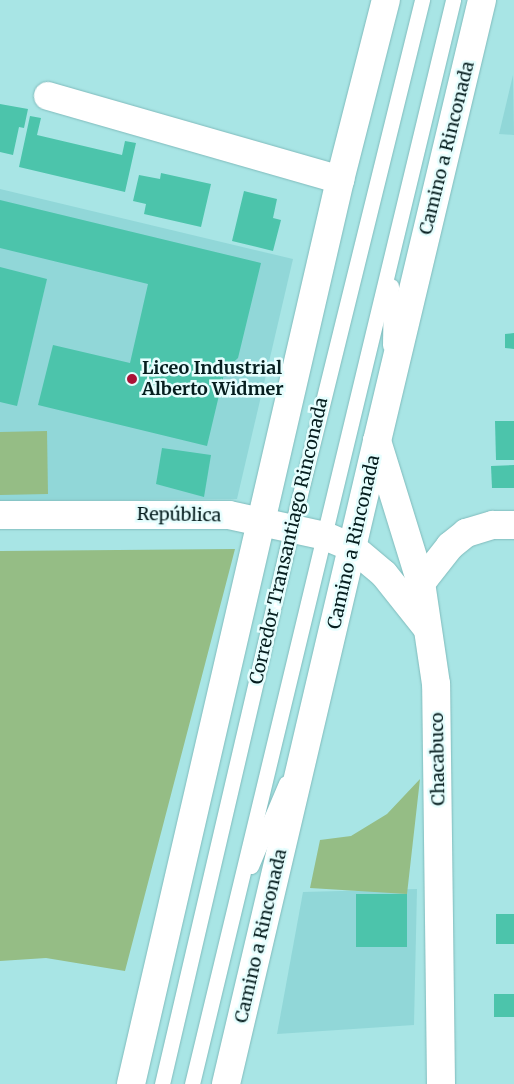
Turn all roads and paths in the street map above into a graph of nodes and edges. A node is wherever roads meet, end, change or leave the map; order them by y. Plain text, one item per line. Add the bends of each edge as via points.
1 (386, 0) edge
2 (422, 0) edge
3 (453, 0) edge
4 (482, 0) edge
5 (48, 96) dead end
6 (340, 180) junction
7 (391, 258) junction
8 (389, 384) junction
9 (377, 441) junction
10 (0, 515) edge
11 (264, 521) junction
12 (514, 525) edge
13 (292, 527) junction
14 (325, 536) junction
15 (353, 548) junction
16 (421, 583) junction
17 (428, 629) junction
18 (310, 724) junction
19 (232, 911) junction
20 (131, 1084) edge
21 (162, 1084) edge
22 (192, 1084) edge
23 (226, 1084) edge
24 (441, 1084) edge

1 - 6 main road
2 - 13 lane, Corredor Transantiago Rinconada
3 - 7 lane, Corredor Transantiago Rinconada
4 - 8 main road, Camino a Rinconada
5 - 6 main road
6 - 11 main road
7 - 8 lane, Corredor Transantiago Rinconada
7 - 14 lane, Corredor Transantiago Rinconada
8 - 9 main road, Camino a Rinconada
9 - 15 main road, Camino a Rinconada
9 - 16 main road, Chacabuco
10 - 11 main road, República via 198,514
11 - 13 main road, República
11 - 20 main road
12 - 16 main road via 493,526 466,534 450,546
13 - 14 main road, República
13 - 21 lane, Corredor Transantiago Rinconada
14 - 15 main road, República
14 - 19 lane, Corredor Transantiago Rinconada
15 - 17 main road, República via 384,574
15 - 18 main road, Camino a Rinconada
16 - 17 main road, Chacabuco
17 - 24 main road, Chacabuco via 436,684
18 - 19 lane, Corredor Transantiago Rinconada
18 - 23 main road, Camino a Rinconada
19 - 22 lane, Corredor Transantiago Rinconada

